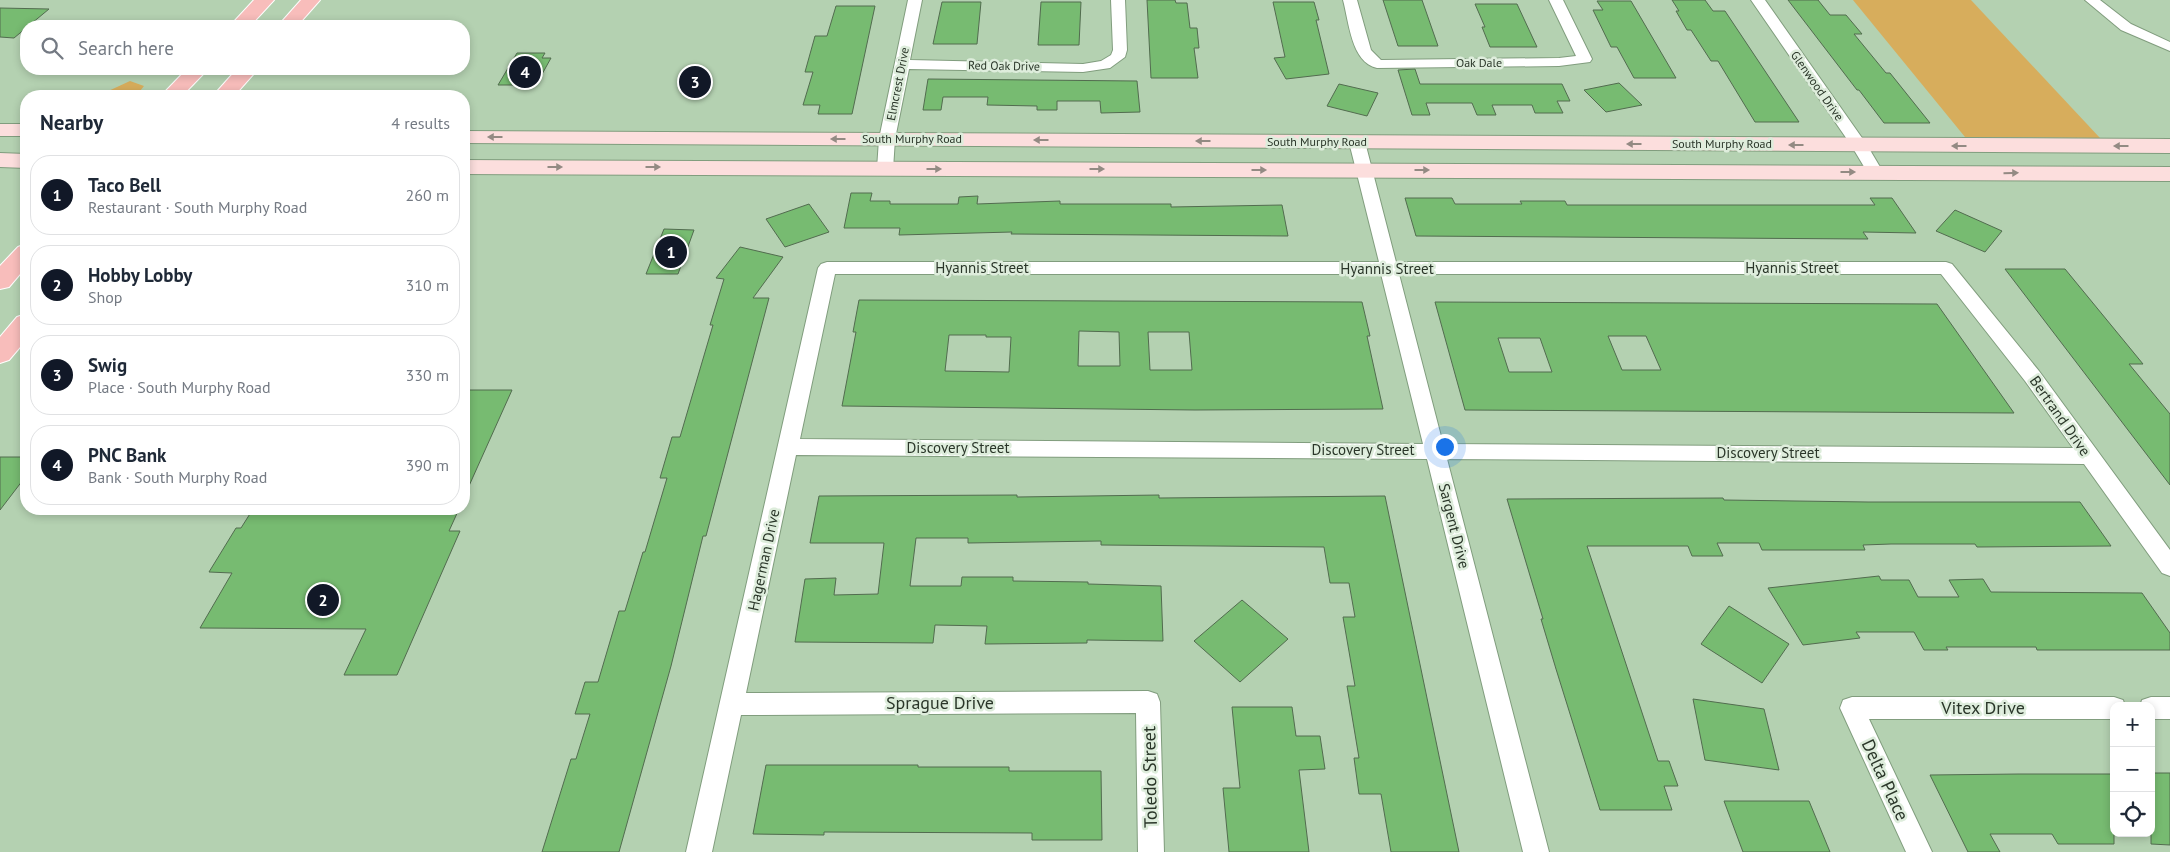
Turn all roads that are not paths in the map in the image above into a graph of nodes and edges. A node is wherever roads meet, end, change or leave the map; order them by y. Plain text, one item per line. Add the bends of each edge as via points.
1 (265, 0) edge
2 (311, 0) edge
3 (915, 0) edge
4 (1118, 0) edge
5 (1350, 0) edge
6 (1556, 0) edge
7 (1758, 0) edge
8 (2092, 0) edge
9 (245, 20) edge
10 (293, 20) edge
11 (2170, 47) edge
12 (902, 64) junction
13 (192, 75) edge
14 (242, 75) edge
15 (177, 90) edge
16 (229, 90) edge
17 (0, 130) edge
18 (20, 130) edge
19 (470, 137) edge
20 (618, 138) junction
21 (887, 138) junction
22 (1357, 142) junction
23 (1859, 146) junction
24 (2170, 146) edge
25 (0, 160) edge
26 (20, 161) edge
27 (605, 166) junction
28 (470, 167) edge
29 (885, 169) junction
30 (1364, 170) junction
31 (1875, 172) junction
32 (2170, 174) edge
33 (20, 259) edge
34 (827, 268) joint
35 (1946, 268) joint
36 (1389, 269) junction
37 (0, 281) edge
38 (20, 329) edge
39 (0, 354) edge
40 (789, 447) junction
41 (1436, 450) junction
42 (2088, 456) junction
43 (2170, 567) edge
44 (1148, 702) joint
45 (732, 704) junction
46 (1852, 708) joint
47 (2110, 708) edge
48 (2155, 708) edge
49 (2170, 708) edge
50 (699, 852) edge
51 (1151, 852) edge
52 (1536, 852) edge
53 (1919, 852) edge

1 - 9 main road
2 - 10 main road
3 - 12 street, Elmcrest Drive
4 - 12 street, Red Oak Drive via 1120,50 1118,57 1105,65 1083,68
5 - 6 street, Oak Dale via 1364,52 1377,64 1585,59
7 - 23 street, Glenwood Drive
8 - 11 street via 2126,27
12 - 21 street, Elmcrest Drive
13 - 15 main road
14 - 16 main road
17 - 18 main road
20 -> 19 main road, South Murphy Road
21 -> 20 main road, South Murphy Road
20 - 27 main road
22 -> 21 main road, South Murphy Road
21 - 29 street, Elmcrest Drive
23 -> 22 main road, South Murphy Road
22 - 30 street, Sargent Drive
24 -> 23 main road, South Murphy Road
23 - 31 street, Glenwood Drive
25 - 26 main road
28 -> 27 main road, South Murphy Road
27 -> 29 main road, South Murphy Road
29 -> 30 main road, South Murphy Road
30 -> 31 main road, South Murphy Road
30 - 36 street, Sargent Drive
31 -> 32 main road, South Murphy Road
33 - 37 main road
34 - 36 street, Hyannis Street
34 - 40 street, Hagerman Drive
35 - 36 street, Hyannis Street
35 - 42 street, Bertrand Drive via 2032,376
36 - 41 street, Sargent Drive
38 - 39 main road
40 - 41 street, Discovery Street
40 - 45 street, Hagerman Drive
41 - 42 street, Discovery Street
41 - 52 street, Sargent Drive
42 - 43 street, Bertrand Drive
44 - 45 street, Sprague Drive
44 - 51 street, Toledo Street
45 - 50 street, Hagerman Drive
46 - 47 street, Vitex Drive
46 - 53 street, Delta Place
48 - 49 street

